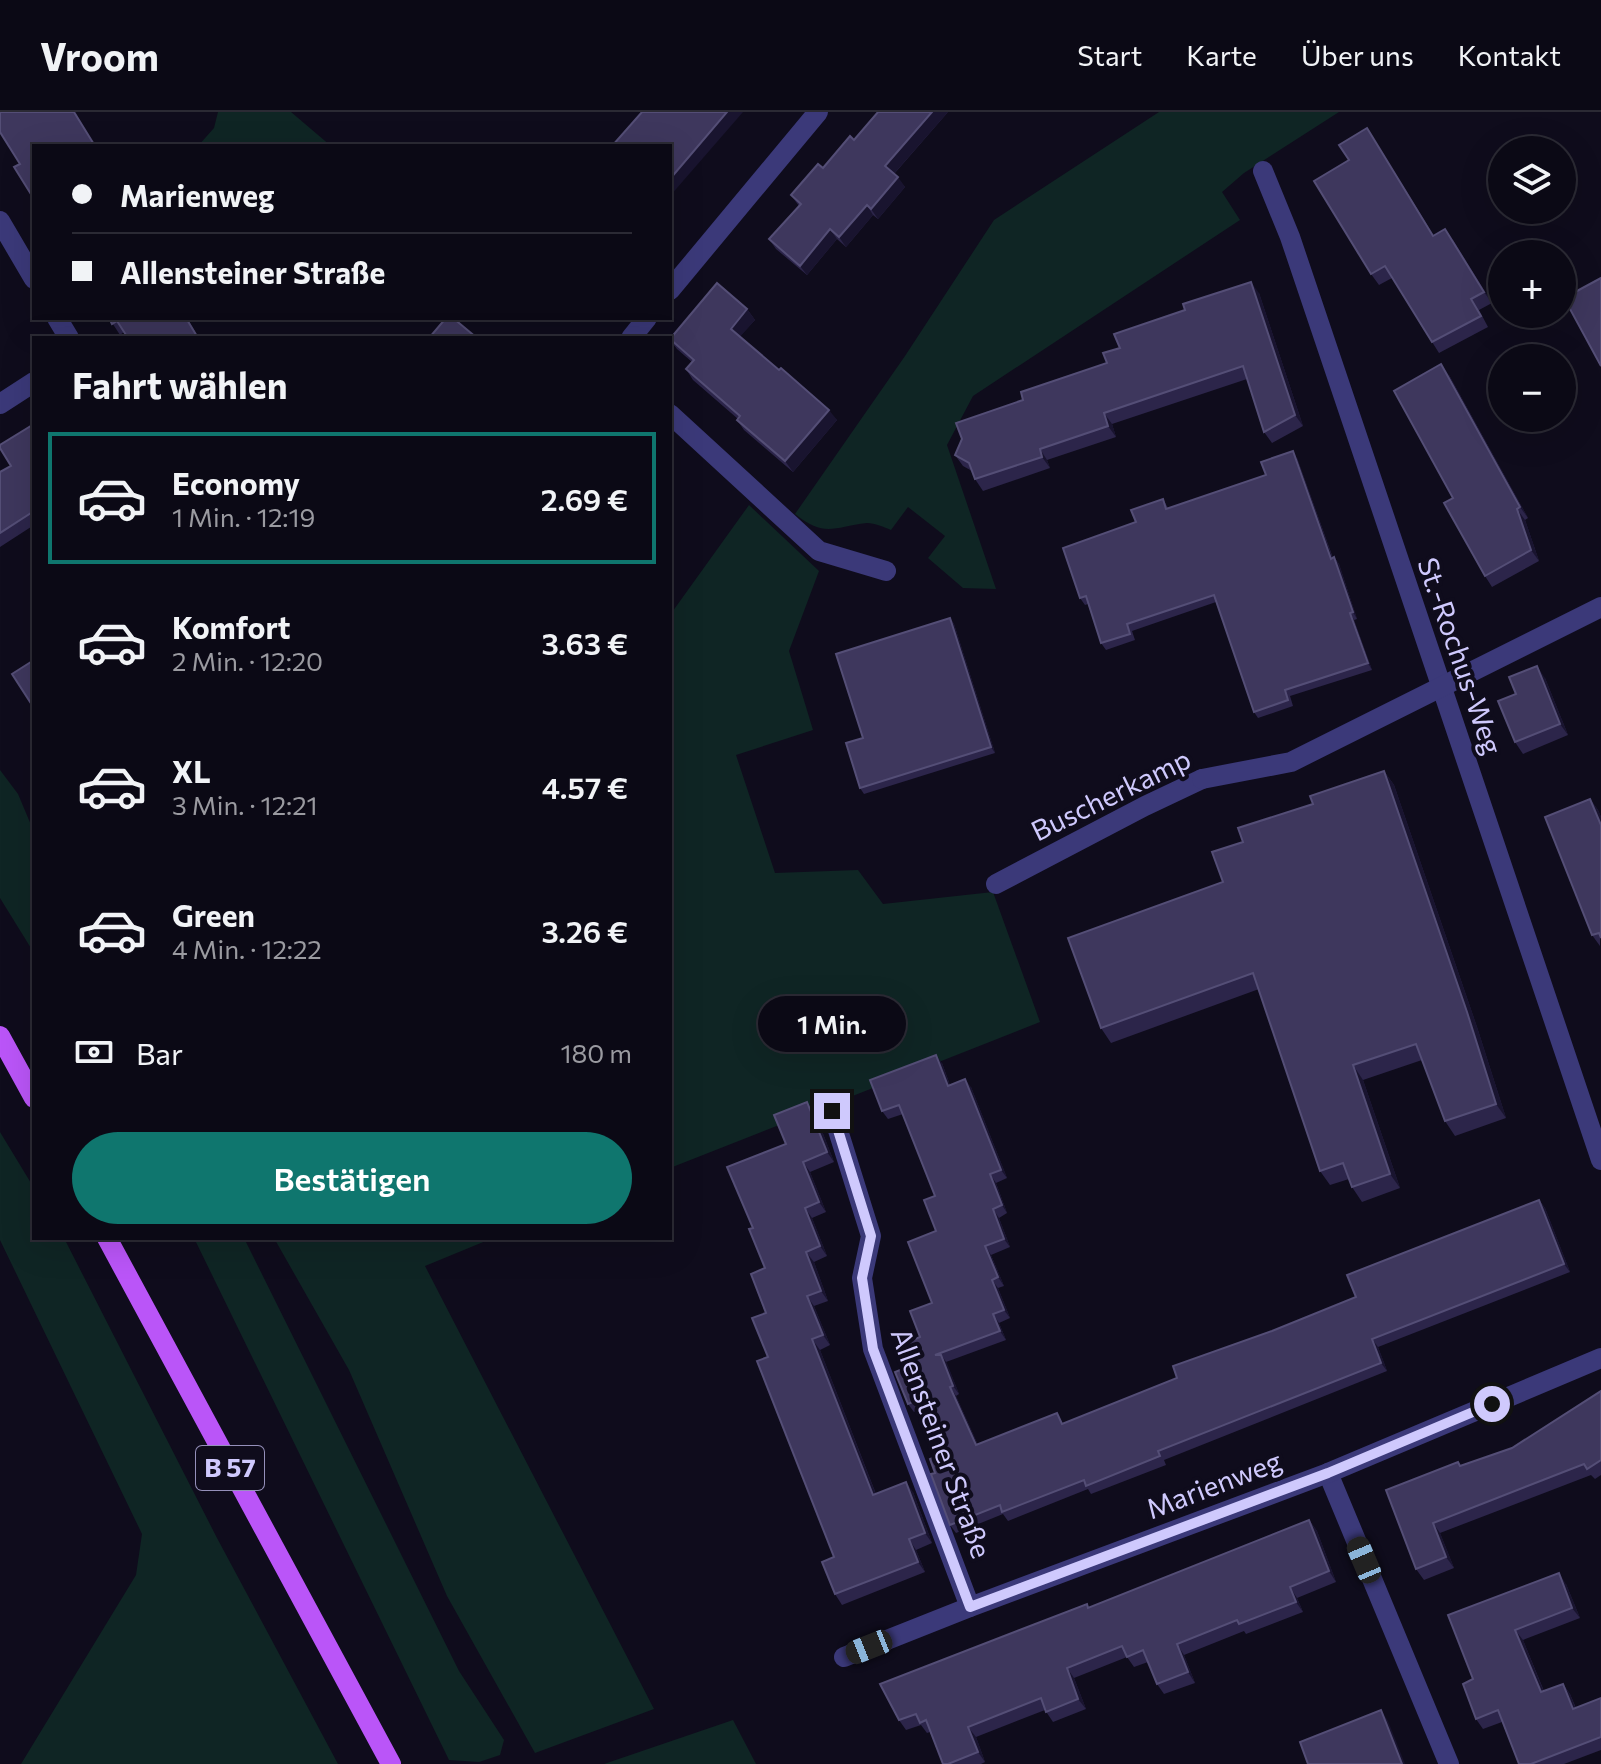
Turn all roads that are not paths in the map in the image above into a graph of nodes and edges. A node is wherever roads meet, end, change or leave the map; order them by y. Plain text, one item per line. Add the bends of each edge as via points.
1 (818, 112) edge
2 (1263, 171) dead end
3 (0, 221) edge
4 (32, 276) edge
5 (672, 288) edge
6 (645, 320) edge
7 (633, 336) edge
8 (32, 383) edge
9 (0, 404) edge
10 (672, 416) edge
11 (886, 571) dead end
12 (1601, 607) edge
13 (1440, 687) junction
14 (996, 884) dead end
15 (0, 1036) edge
16 (32, 1094) edge
17 (832, 1111) dead end
18 (1601, 1160) edge
19 (108, 1240) edge
20 (1601, 1358) edge
21 (1328, 1473) junction
22 (970, 1607) junction
23 (844, 1657) dead end
24 (391, 1764) edge
25 (1449, 1764) edge

1 - 5 street
2 - 13 street, St.-Rochus-Weg via 1290,237
3 - 4 street
6 - 7 street
8 - 9 street
10 - 11 street via 819,551
12 - 13 street, Buscherkamp
13 - 14 street, Buscherkamp via 1291,762 1202,779
13 - 18 street, St.-Rochus-Weg
15 - 16 main road
17 - 22 street, Allensteiner Straße via 871,1236 862,1278 873,1349
19 - 24 main road, B 57
20 - 21 street, Marienweg
21 - 22 street, Marienweg
21 - 25 street
22 - 23 street, Marienweg

